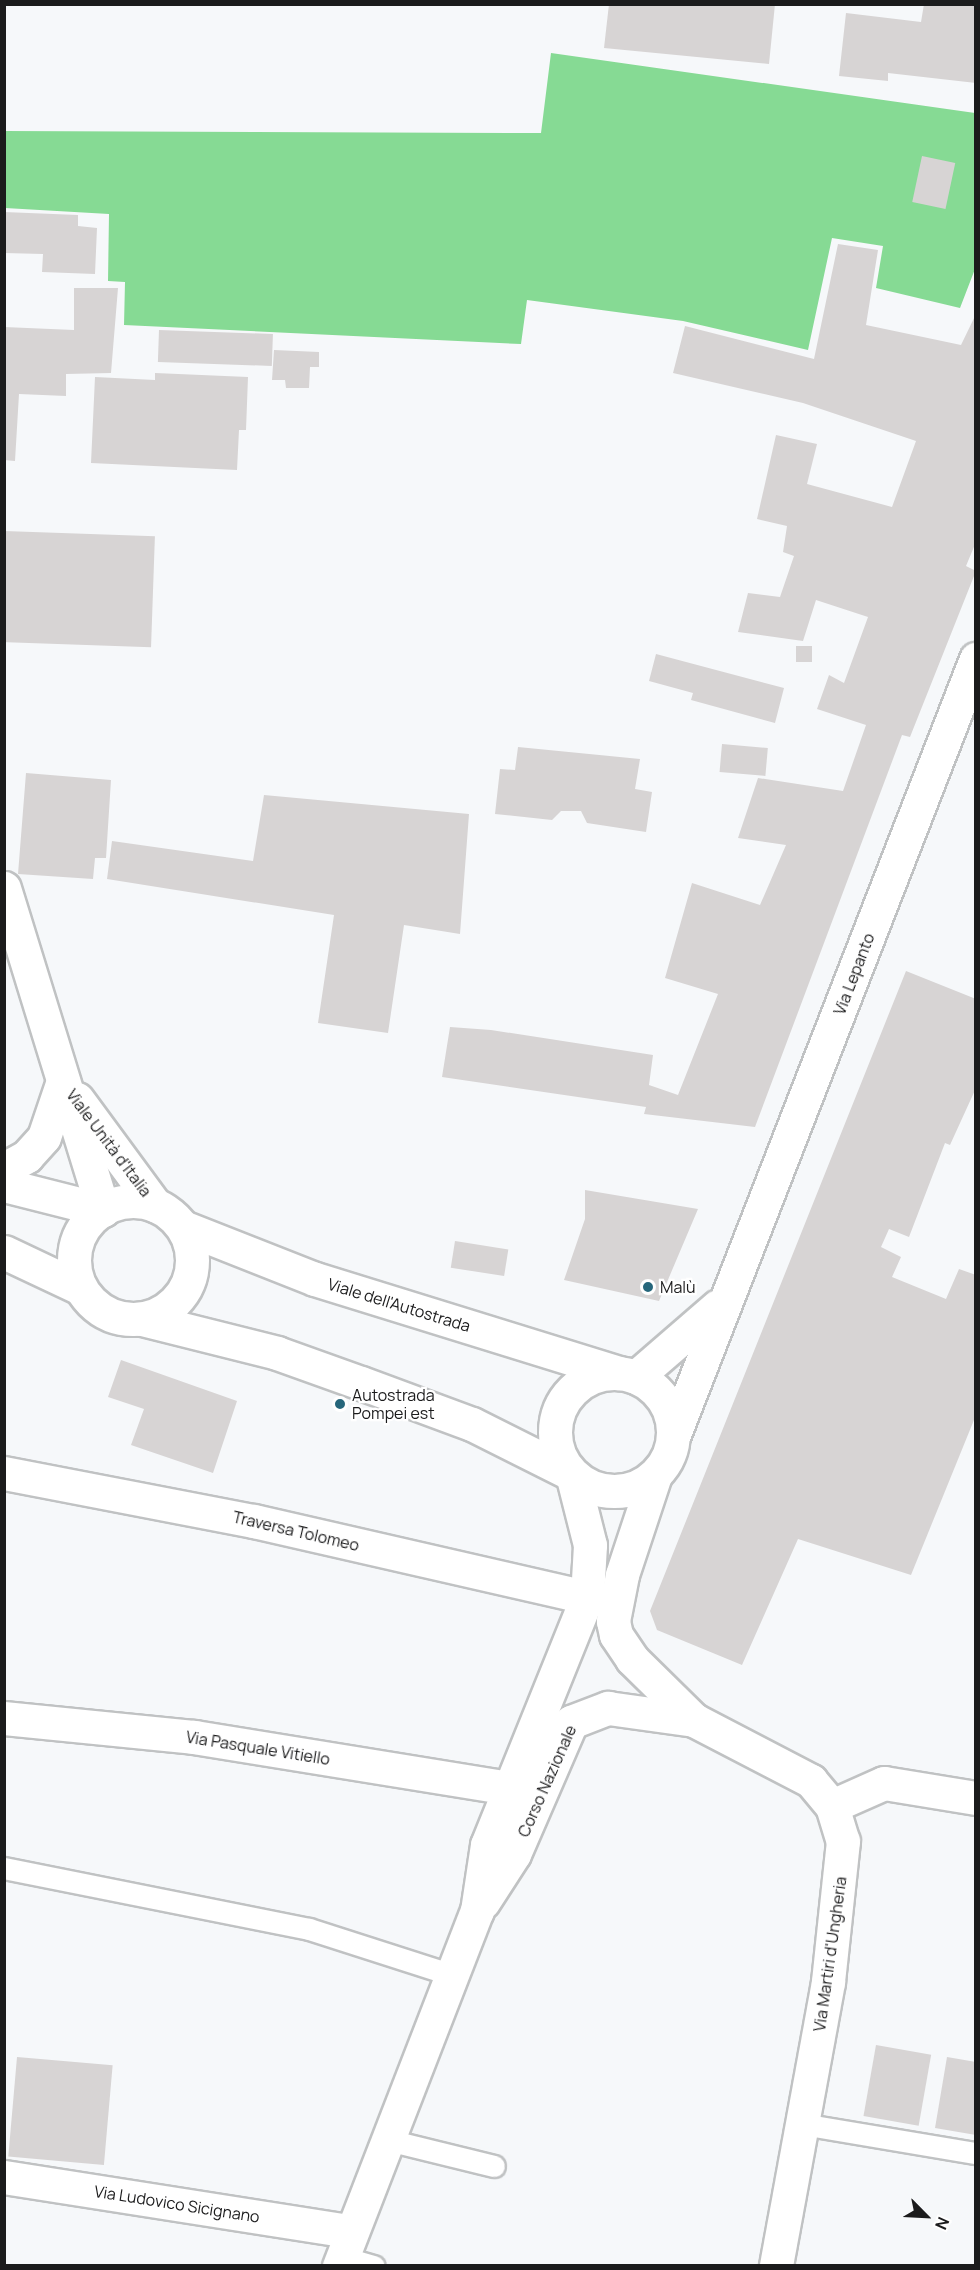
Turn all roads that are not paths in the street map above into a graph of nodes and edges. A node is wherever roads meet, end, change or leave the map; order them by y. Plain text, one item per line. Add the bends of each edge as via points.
1 (975, 659) edge
2 (4, 888) edge
3 (63, 1081) junction
4 (4, 1169) edge
5 (4, 1185) edge
6 (155, 1205) junction
7 (103, 1209) junction
8 (183, 1227) junction
9 (4, 1252) edge
10 (80, 1288) junction
11 (732, 1289) junction
12 (142, 1319) junction
13 (627, 1375) junction
14 (674, 1434) junction
15 (4, 1473) edge
16 (572, 1474) junction
17 (655, 1474) junction
18 (586, 1598) junction
19 (4, 1718) edge
20 (694, 1720) junction
21 (510, 1788) junction
22 (975, 1798) edge
23 (832, 1806) junction
24 (4, 1868) edge
25 (477, 1911) junction
26 (452, 1976) junction
27 (802, 2124) junction
28 (388, 2140) junction
29 (975, 2153) edge
30 (494, 2166) dead end
31 (4, 2177) edge
32 (344, 2251) edge
33 (374, 2265) edge
34 (776, 2265) edge

1 - 11 main road, Via Lepanto
2 - 3 main road, Viale Unità d'Italia
3 - 4 main road via 44,1137 27,1156
3 - 6 main road, Viale Unità d'Italia
3 - 7 main road, Viale Unità d'Italia
5 - 7 main road
6 - 7 main road via 120,1202
6 - 8 main road
7 - 10 main road via 89,1220 74,1253
8 - 12 main road via 193,1262 184,1291 159,1314
8 - 13 main road, Viale dell'Autostrada via 315,1279
9 - 10 main road
10 - 12 main road via 106,1314
11 - 13 main road, Via Lepanto via 694,1332
11 - 14 main road, Via Lepanto
12 - 16 main road via 277,1353 361,1383 472,1424
13 - 14 main road via 664,1399
13 - 16 main road via 584,1381 560,1408 555,1443
14 - 17 main road
15 - 18 main road, Traversa Tolomeo via 254,1521
16 - 17 main road via 604,1491 640,1486
16 - 18 main road, Corso Nazionale via 590,1545
17 - 20 main road via 614,1621 632,1659
18 - 21 main road, Corso Nazionale
19 - 21 main road, Via Pasquale Vitiello via 194,1737
20 - 23 main road via 791,1768
20 - 25 main road, Corso Nazionale via 608,1708 571,1722 514,1854
21 - 25 main road, Corso Nazionale via 487,1845
22 - 23 main road via 884,1783
23 - 27 main road, Via Martiri d'Ungheria via 843,1842 842,1870
24 - 26 lane via 309,1929
25 - 26 main road, Corso Nazionale
26 - 28 main road, Corso Nazionale
27 - 29 lane
27 - 34 main road, Via Martiri d'Ungheria
28 - 30 lane
28 - 32 main road, Corso Nazionale
31 - 32 main road, Via Ludovico Sicignano
32 - 33 lane

